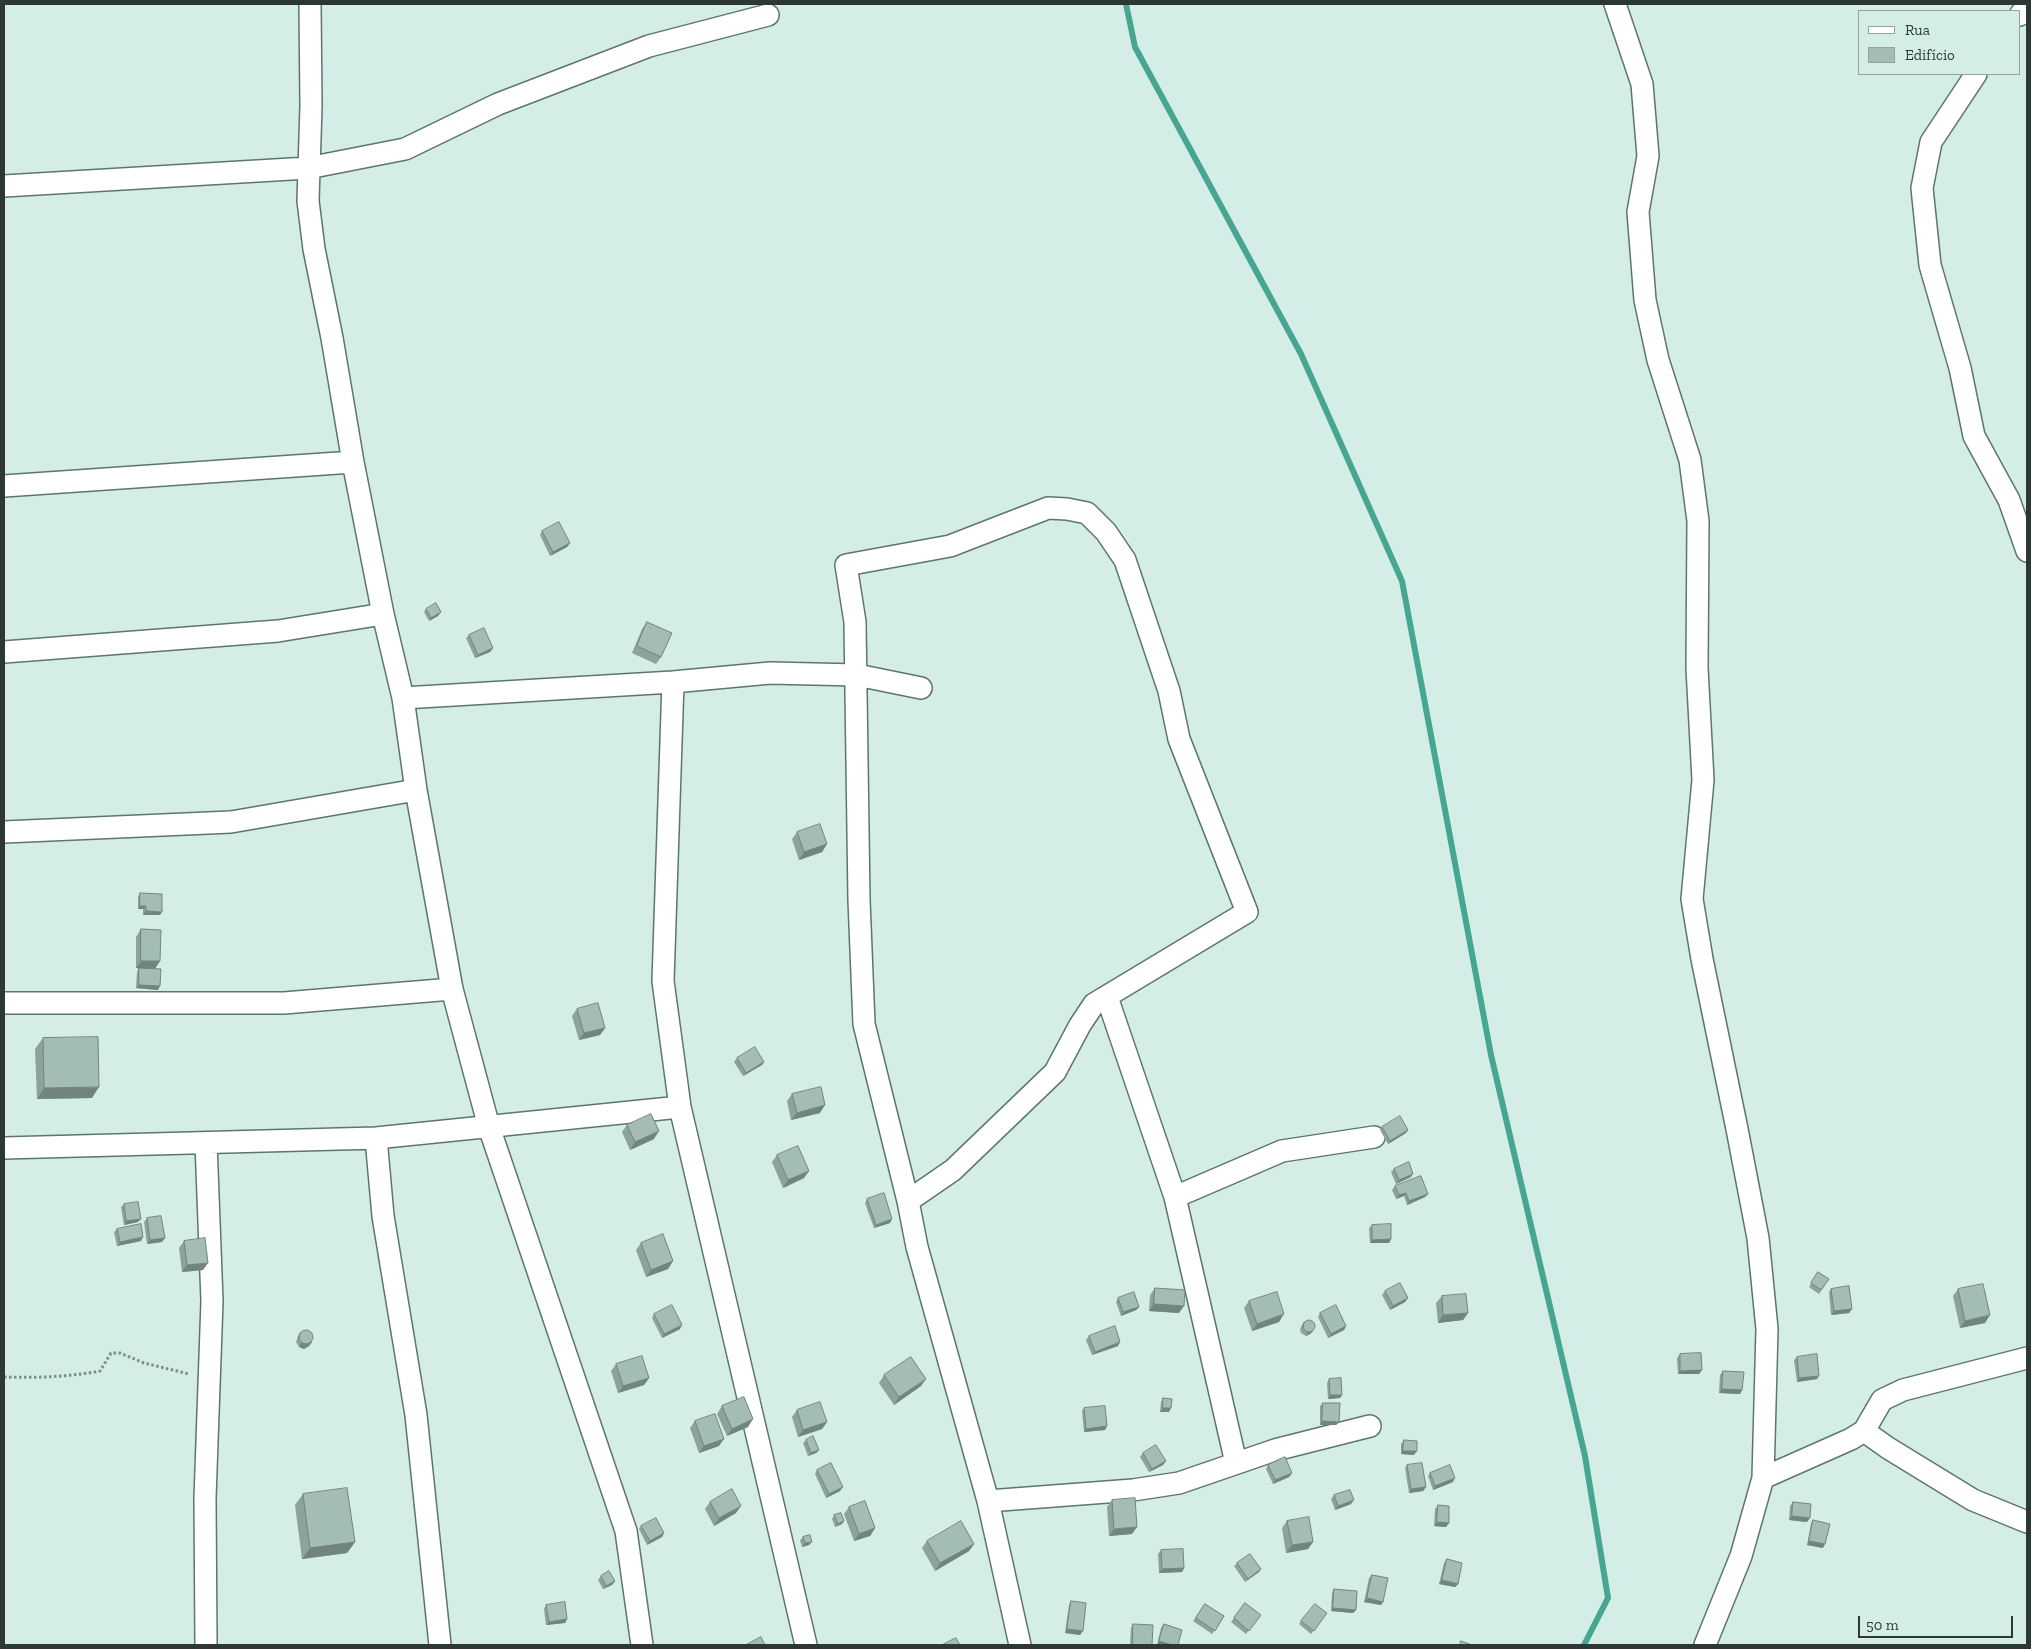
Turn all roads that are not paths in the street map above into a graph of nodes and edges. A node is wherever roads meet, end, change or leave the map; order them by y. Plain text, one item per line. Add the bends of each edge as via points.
1 (310, 4) edge
2 (1615, 4) edge
3 (768, 15) dead end
4 (1975, 75) edge
5 (308, 168) junction
6 (4, 186) edge
7 (353, 462) junction
8 (4, 486) edge
9 (2027, 551) edge
10 (382, 614) junction
11 (4, 652) edge
12 (857, 675) junction
13 (673, 682) junction
14 (921, 688) dead end
15 (403, 698) junction
16 (416, 790) junction
17 (4, 832) edge
18 (452, 989) junction
19 (1107, 997) junction
20 (4, 1003) edge
21 (680, 1107) junction
22 (489, 1127) junction
23 (1374, 1137) dead end
24 (376, 1138) junction
25 (206, 1143) junction
26 (4, 1148) edge
27 (1175, 1197) junction
28 (908, 1201) junction
29 (2027, 1358) edge
30 (1370, 1426) dead end
31 (1864, 1431) junction
32 (1236, 1464) junction
33 (1763, 1478) junction
34 (988, 1501) junction
35 (2027, 1522) edge
36 (206, 1645) edge
37 (440, 1645) edge
38 (642, 1645) edge
39 (806, 1645) edge
40 (1020, 1645) edge
41 (1705, 1645) edge

1 - 5 street
2 - 33 street via 1642,84 1648,156 1638,212 1645,300 1658,360 1690,460 1698,522 1697,668 1703,780 1692,898 1758,1238 1767,1329
3 - 5 street via 649,46 498,104 405,149
4 - 9 street via 1932,142 1922,188 1930,265 1960,368 1974,436 2009,500
5 - 6 street
5 - 7 street via 314,249
7 - 8 street
7 - 10 street
10 - 11 street via 278,631
10 - 15 street
12 - 13 street via 770,673
12 - 14 street
12 - 19 street via 855,622 846,565 950,546 1048,508 1087,513 1106,532 1125,560 1169,691 1179,739 1247,912
12 - 28 street via 856,754 864,1024
13 - 15 street
13 - 21 street via 663,981
15 - 16 street
16 - 17 street via 231,822
16 - 18 street
18 - 20 street via 284,1003
18 - 22 street
19 - 27 street
19 - 28 street via 1094,1004 1055,1072 953,1170
21 - 22 street
21 - 39 street
22 - 24 street
22 - 38 street via 626,1532
23 - 27 street via 1282,1151
24 - 25 street
24 - 37 street via 383,1216 416,1415
25 - 26 street
25 - 36 street via 212,1301 205,1498
27 - 32 street
28 - 34 street via 920,1256
29 - 31 street via 1902,1390 1882,1400
30 - 32 street via 1275,1450
31 - 33 street
31 - 35 street via 1973,1500
32 - 34 street via 1180,1483 1133,1490
33 - 41 street via 1741,1556
34 - 40 street

